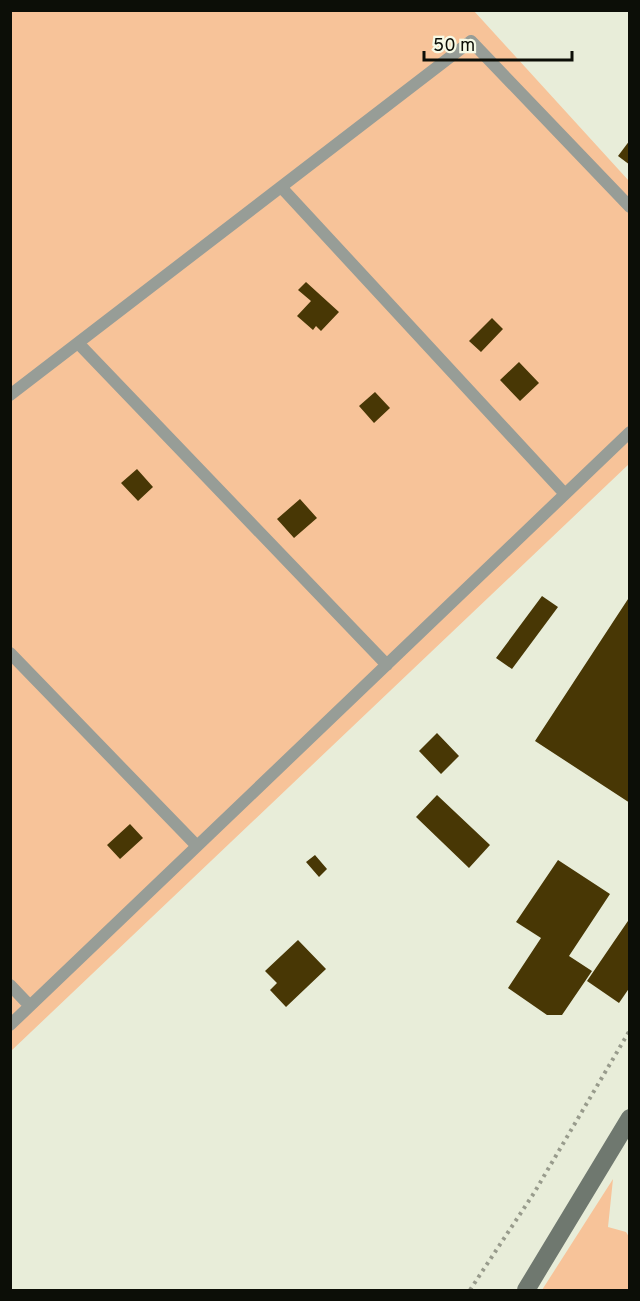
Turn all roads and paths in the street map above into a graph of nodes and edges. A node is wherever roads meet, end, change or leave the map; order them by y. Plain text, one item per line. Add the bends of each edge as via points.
1 (281, 187) junction
2 (630, 207) edge
3 (78, 343) junction
4 (10, 395) edge
5 (630, 432) edge
6 (565, 494) junction
7 (10, 653) edge
8 (387, 664) junction
9 (197, 846) junction
10 (10, 986) edge
11 (30, 1006) junction
12 (10, 1025) edge
13 (630, 1030) edge
14 (630, 1118) edge
15 (470, 1290) edge
16 (526, 1290) edge

1 - 2 lane via 471,41
1 - 3 lane
1 - 6 lane
3 - 4 lane
3 - 8 lane
5 - 6 lane
6 - 8 lane
7 - 9 lane
8 - 9 lane
9 - 11 lane
10 - 11 lane
11 - 12 lane
13 - 15 path via 534,1193
14 - 16 street

